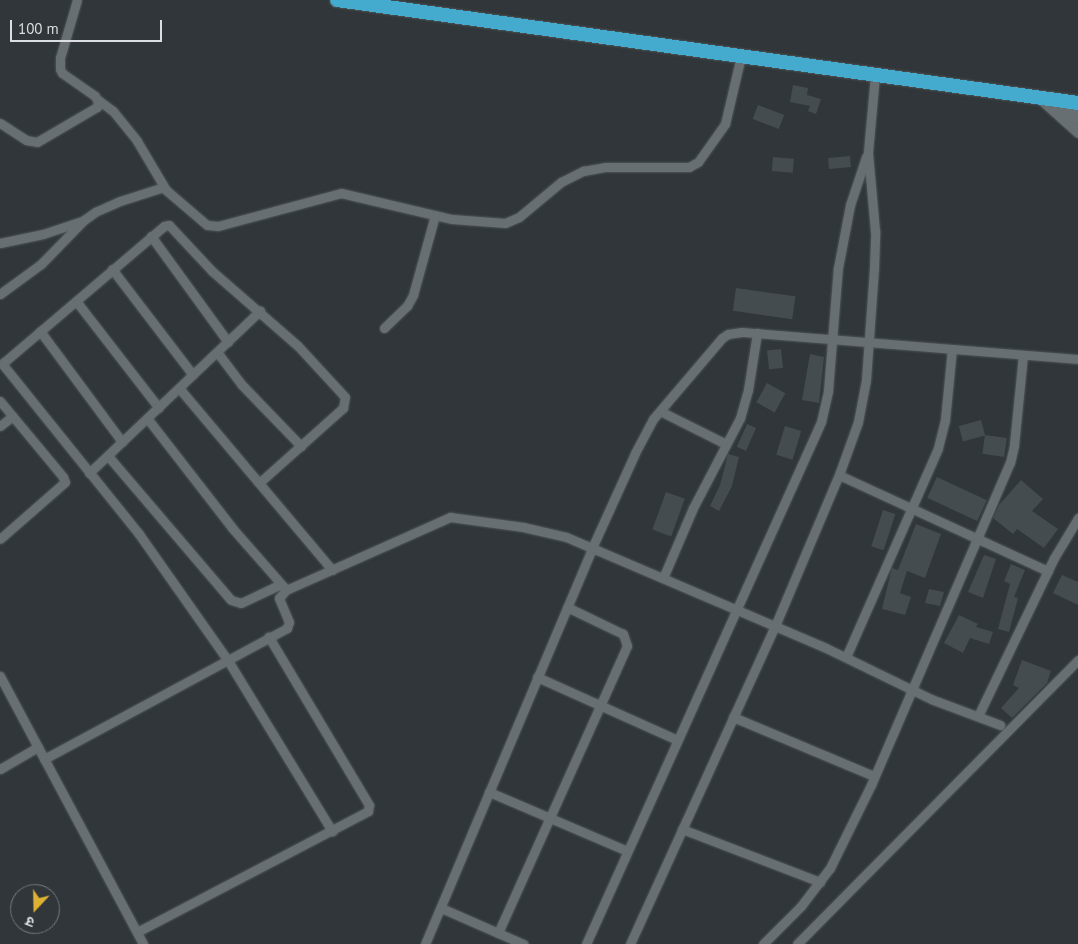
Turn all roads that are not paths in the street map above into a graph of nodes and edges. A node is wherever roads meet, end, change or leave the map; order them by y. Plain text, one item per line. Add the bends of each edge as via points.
1 (77, 0) edge
2 (337, 0) edge
3 (742, 56) junction
4 (874, 75) junction
5 (1040, 98) junction
6 (97, 99) junction
7 (1058, 100) junction
8 (1078, 103) edge
9 (1078, 118) edge
10 (0, 123) edge
11 (1078, 132) edge
12 (868, 152) junction
13 (164, 187) junction
14 (436, 216) junction
15 (84, 220) junction
16 (151, 236) junction
17 (0, 243) edge
18 (112, 270) junction
19 (0, 294) edge
20 (76, 301) junction
21 (260, 311) junction
22 (384, 328) dead end
23 (40, 331) junction
24 (757, 333) junction
25 (832, 339) junction
26 (228, 342) junction
27 (869, 342) junction
28 (952, 349) junction
29 (217, 352) junction
30 (1023, 355) junction
31 (1078, 360) edge
32 (193, 375) junction
33 (179, 388) junction
34 (0, 401) edge
35 (159, 408) junction
36 (660, 411) junction
37 (13, 416) junction
38 (147, 418) junction
39 (0, 426) edge
40 (122, 442) junction
41 (726, 444) junction
42 (300, 446) junction
43 (108, 456) junction
44 (89, 473) junction
45 (839, 475) junction
46 (259, 484) junction
47 (911, 510) junction
48 (1078, 518) edge
49 (0, 539) edge
50 (978, 540) junction
51 (592, 548) junction
52 (332, 570) junction
53 (1048, 571) junction
54 (663, 578) junction
55 (283, 587) junction
56 (567, 607) junction
57 (735, 609) junction
58 (775, 626) junction
59 (269, 637) junction
60 (846, 657) junction
61 (226, 660) junction
62 (1078, 660) edge
63 (0, 676) edge
64 (537, 677) junction
65 (912, 689) junction
66 (600, 705) junction
67 (978, 716) junction
68 (733, 717) junction
69 (1000, 725) dead end
70 (677, 740) junction
71 (38, 747) junction
72 (44, 758) junction
73 (0, 769) edge
74 (874, 776) junction
75 (489, 792) junction
76 (550, 818) junction
77 (682, 829) junction
78 (332, 831) junction
79 (627, 852) junction
80 (820, 882) junction
81 (441, 908) junction
82 (137, 932) junction
83 (498, 933) junction
84 (143, 944) edge
85 (425, 944) edge
86 (523, 944) edge
87 (586, 944) edge
88 (630, 944) edge
89 (763, 944) edge
90 (797, 944) edge

1 - 6 street via 60,58 60,69
2 - 3 highway
3 - 4 highway
3 - 14 street via 725,124 694,165 680,168 605,167 583,171 561,182 520,217 505,223
4 - 5 highway
4 - 12 street
5 - 7 highway
5 - 11 street
6 - 10 street via 94,111 37,142 26,140
6 - 13 street via 113,111 137,141
7 - 8 highway
7 - 9 street
12 - 25 street via 845,228
12 - 27 street via 874,231
13 - 14 street via 203,222 212,226 342,193
13 - 15 street via 108,206
14 - 22 street via 408,306
15 - 17 street
15 - 19 street via 42,264
16 - 18 street
16 - 21 street via 164,226 170,226 212,271
16 - 26 street
18 - 20 street
18 - 32 street
20 - 23 street
20 - 35 street
21 - 26 street
21 - 42 street via 298,346 345,398 343,408
23 - 40 street
23 - 44 street via 3,364
24 - 25 street
24 - 36 street via 734,332 722,338
24 - 41 street via 745,402
25 - 27 street
25 - 57 street via 828,390 821,422
26 - 29 street
27 - 28 street
27 - 45 street via 864,400
28 - 30 street
28 - 47 street via 944,428
29 - 32 street
29 - 42 street via 242,386
30 - 31 street
30 - 50 street via 1010,463
32 - 33 street
33 - 35 street
33 - 46 street
34 - 37 street
35 - 38 street
36 - 41 street
36 - 51 street via 644,435
37 - 39 street
37 - 49 street via 65,482
38 - 40 street
38 - 55 street via 233,529
40 - 43 street
41 - 54 street via 693,508
42 - 46 street
43 - 44 street
43 - 55 street via 231,600 241,603
44 - 61 street via 130,522
45 - 47 street
45 - 58 street
46 - 52 street
47 - 50 street
47 - 60 street
48 - 53 street
50 - 53 street
50 - 65 street
51 - 52 street via 553,533 450,517
51 - 54 street
51 - 56 street
52 - 55 street
53 - 67 street
54 - 57 street
55 - 59 street via 279,601 289,624
56 - 64 street
56 - 66 street via 626,638 626,649
57 - 58 street
57 - 70 street
58 - 60 street
58 - 68 street
59 - 61 street
59 - 78 street via 369,805 366,813
60 - 65 street
61 - 72 street
61 - 78 street
62 - 90 street
63 - 71 street
64 - 66 street
64 - 75 street
65 - 67 street
65 - 74 street
66 - 70 street
66 - 76 street
67 - 69 street
68 - 74 street
68 - 77 street
70 - 79 street
71 - 72 street
71 - 73 street
72 - 82 street
74 - 80 street
75 - 76 street
75 - 81 street
76 - 79 street
76 - 83 street
77 - 80 street
77 - 88 street
78 - 82 street
79 - 87 street
80 - 89 street
81 - 83 street
81 - 85 street
82 - 84 street
83 - 86 street

